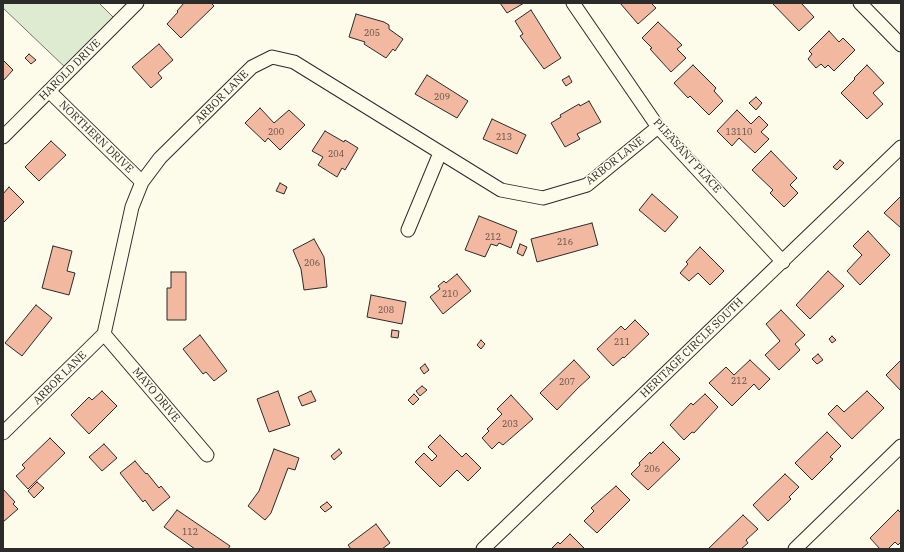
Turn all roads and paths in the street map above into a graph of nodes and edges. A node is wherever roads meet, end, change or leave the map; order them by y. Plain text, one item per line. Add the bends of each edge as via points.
1 (137, 3) edge
2 (573, 3) edge
3 (860, 3) edge
4 (901, 45) edge
5 (49, 91) junction
6 (658, 127) junction
7 (3, 137) edge
8 (901, 147) edge
9 (440, 153) junction
10 (142, 182) junction
11 (408, 230) dead end
12 (783, 262) junction
13 (104, 334) junction
14 (3, 433) edge
15 (901, 446) edge
16 (207, 456) dead end
17 (483, 549) edge
18 (795, 549) edge

1 - 5 street, HAROLD DRIVE
2 - 6 street, PLEASANT PLACE
3 - 4 street
5 - 7 street, HAROLD DRIVE
5 - 10 street, NORTHERN DRIVE
6 - 9 street, ARBOR LANE via 587,185 543,198 501,190
6 - 12 street, PLEASANT PLACE
8 - 12 street, HERITAGE CIRCLE SOUTH
9 - 10 street, ARBOR LANE via 294,62 272,57 252,67 160,158
9 - 11 street
10 - 13 street, ARBOR LANE via 132,207
12 - 17 street, HERITAGE CIRCLE SOUTH
13 - 14 street, ARBOR LANE
13 - 16 street, MAYO DRIVE
15 - 18 street

